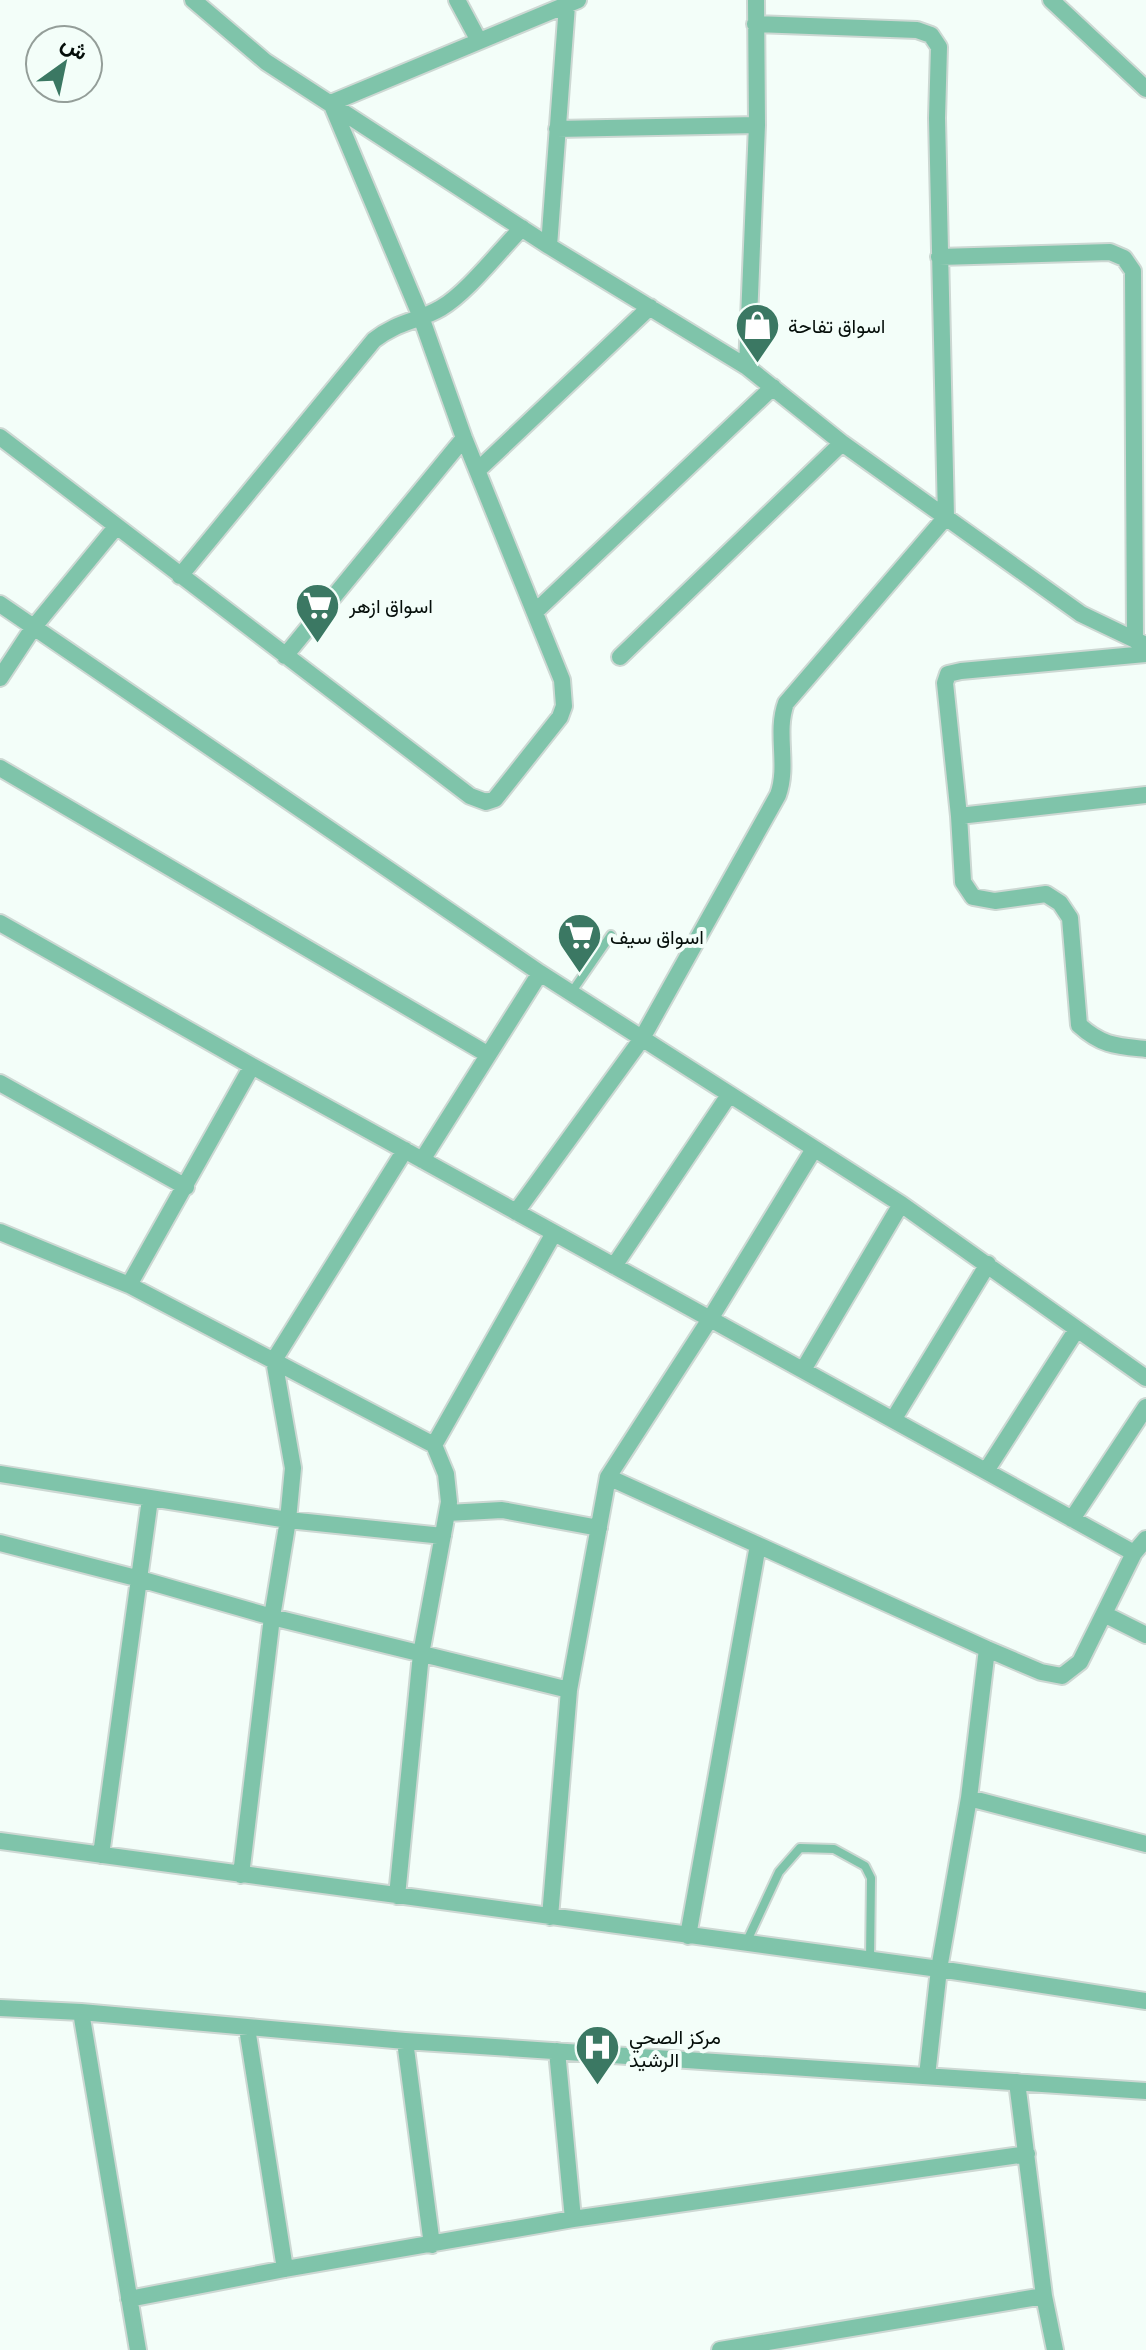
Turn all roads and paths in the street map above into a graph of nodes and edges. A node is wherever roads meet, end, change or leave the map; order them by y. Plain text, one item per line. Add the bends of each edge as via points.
1 (193, 0) edge
2 (457, 0) edge
3 (756, 0) edge
4 (1051, 0) edge
5 (573, 2) edge
6 (755, 24) junction
7 (479, 41) junction
8 (1146, 89) edge
9 (331, 103) junction
10 (757, 125) junction
11 (557, 129) junction
12 (522, 228) junction
13 (549, 246) junction
14 (939, 257) junction
15 (650, 307) junction
16 (421, 317) junction
17 (747, 367) junction
18 (773, 387) junction
19 (0, 437) edge
20 (464, 438) junction
21 (842, 443) junction
22 (478, 470) junction
23 (1140, 506) edge
24 (946, 517) junction
25 (116, 527) junction
26 (180, 576) junction
27 (0, 604) edge
28 (535, 612) junction
29 (33, 628) junction
30 (1140, 643) edge
31 (1146, 654) edge
32 (285, 656) junction
33 (620, 657) dead end
34 (0, 678) edge
35 (0, 768) edge
36 (1146, 795) edge
37 (959, 816) junction
38 (0, 923) edge
39 (611, 935) dead end
40 (540, 973) junction
41 (571, 993) junction
42 (641, 1040) junction
43 (1146, 1049) edge
44 (487, 1054) junction
45 (252, 1066) junction
46 (0, 1083) edge
47 (729, 1095) junction
48 (814, 1149) junction
49 (405, 1150) junction
50 (422, 1160) junction
51 (186, 1187) junction
52 (901, 1204) junction
53 (516, 1212) junction
54 (0, 1232) edge
55 (554, 1233) junction
56 (988, 1264) junction
57 (614, 1266) junction
58 (129, 1285) junction
59 (710, 1319) junction
60 (1077, 1329) junction
61 (274, 1360) junction
62 (803, 1370) junction
63 (1146, 1378) edge
64 (1146, 1407) edge
65 (893, 1420) junction
66 (434, 1445) junction
67 (986, 1471) junction
68 (0, 1474) edge
69 (608, 1477) junction
70 (150, 1499) junction
71 (447, 1513) junction
72 (1072, 1519) junction
73 (288, 1520) junction
74 (599, 1528) junction
75 (443, 1536) junction
76 (1146, 1539) edge
77 (0, 1543) edge
78 (758, 1545) junction
79 (1134, 1553) junction
80 (140, 1579) junction
81 (1104, 1614) junction
82 (272, 1617) junction
83 (1146, 1635) edge
84 (987, 1649) junction
85 (421, 1654) junction
86 (569, 1690) junction
87 (969, 1798) junction
88 (0, 1841) edge
89 (1146, 1844) edge
90 (101, 1855) junction
91 (241, 1875) junction
92 (397, 1896) junction
93 (550, 1917) junction
94 (688, 1936) junction
95 (746, 1944) junction
96 (870, 1960) junction
97 (939, 1969) junction
98 (1146, 2001) edge
99 (0, 2008) edge
100 (81, 2012) junction
101 (247, 2028) junction
102 (405, 2041) junction
103 (557, 2051) junction
104 (927, 2076) junction
105 (1017, 2082) junction
106 (1146, 2091) edge
107 (1027, 2154) junction
108 (573, 2219) junction
109 (432, 2245) junction
110 (285, 2269) junction
111 (1044, 2296) junction
112 (129, 2299) junction
113 (138, 2350) edge
114 (720, 2350) edge
115 (1055, 2350) edge

1 - 9 street via 266,62
2 - 7 street
3 - 6 street
4 - 8 street
5 - 7 street
5 - 11 street
6 - 10 street
6 - 14 street via 917,30 931,35 939,47
7 - 9 street
9 - 12 street
9 - 16 street
10 - 11 street
10 - 17 street
11 - 13 street
12 - 13 street
12 - 16 street via 448,303
13 - 15 street
14 - 23 street via 1110,252 1124,258 1133,271
14 - 24 street
15 - 17 street
15 - 22 street
16 - 20 street
16 - 26 street via 374,340
17 - 18 street
18 - 21 street
18 - 28 street
19 - 25 street
20 - 22 street
20 - 32 street
21 - 24 street
21 - 33 street
22 - 28 street
23 - 30 street
24 - 30 street via 1081,614
24 - 42 street via 786,703 778,795
25 - 26 street
25 - 29 street
26 - 32 street
27 - 29 street
28 - 32 street via 562,680 564,706 510,782 486,802 470,796
29 - 34 street
29 - 40 street
31 - 37 street via 948,674
35 - 44 street
36 - 37 street
37 - 43 street via 963,882 973,897 995,901 1046,894 1060,903 1070,918 1079,1025 1116,1046
38 - 45 street
39 - 41 lane
40 - 41 street
40 - 44 street
41 - 42 street
42 - 47 street
42 - 53 street
44 - 50 street
45 - 49 street
45 - 51 street
46 - 51 street
47 - 48 street
47 - 57 street
48 - 52 street
48 - 59 street
49 - 50 street
49 - 61 street
50 - 53 street
51 - 58 street
52 - 56 street
52 - 62 street
53 - 55 street
54 - 58 street
55 - 57 street
55 - 66 street
56 - 60 street
56 - 65 street
57 - 59 street
58 - 61 street
59 - 62 street
59 - 69 street
60 - 63 street
60 - 67 street
61 - 66 street
61 - 73 street via 293,1468
62 - 65 street
64 - 72 street
65 - 67 street
66 - 71 street via 446,1474
67 - 72 street
68 - 70 street
69 - 74 street
69 - 78 street
70 - 73 street
70 - 80 street
71 - 74 street via 502,1510
71 - 75 street
72 - 79 street
73 - 75 street
73 - 82 street
74 - 86 street
75 - 85 street
76 - 79 street
77 - 80 street
78 - 84 street
78 - 94 street
79 - 81 street
80 - 82 street
80 - 90 street
81 - 83 street
81 - 84 street via 1080,1662 1062,1676
82 - 85 street
82 - 91 street
84 - 87 street
85 - 86 street
85 - 92 street
86 - 93 street
87 - 89 street
87 - 97 street
88 - 90 street
90 - 91 street
91 - 92 street
92 - 93 street
93 - 94 street
94 - 95 street
95 - 96 street
95 - 96 lane via 779,1872 800,1848 834,1849 865,1866 871,1878
96 - 97 street
97 - 98 street
97 - 104 street
99 - 100 street
100 - 101 street
100 - 112 street
101 - 102 street
101 - 110 street
102 - 103 street
102 - 109 street
103 - 104 street
103 - 108 street
104 - 105 street
105 - 106 street
105 - 107 street
107 - 108 street
107 - 111 street
108 - 109 street
109 - 110 street
110 - 112 street
111 - 114 street
111 - 115 street
112 - 113 street

